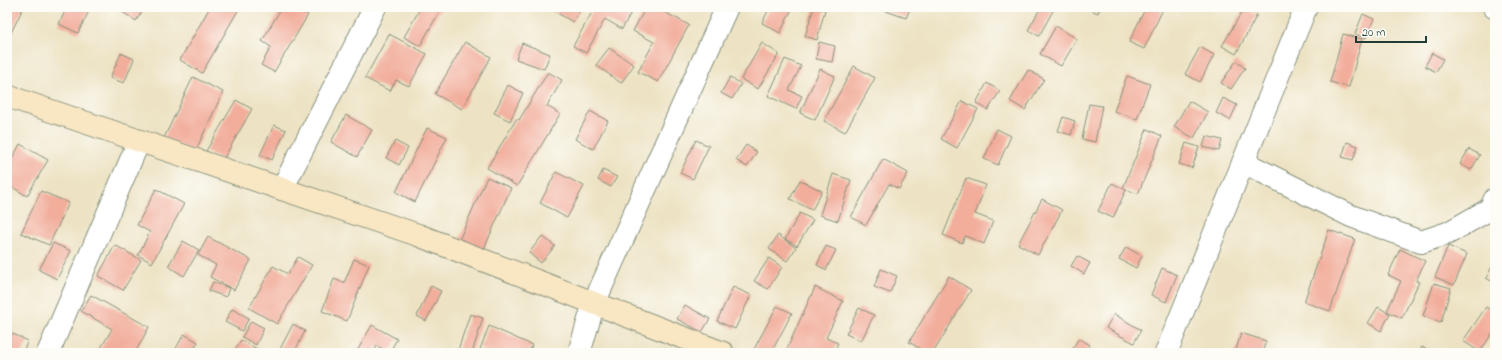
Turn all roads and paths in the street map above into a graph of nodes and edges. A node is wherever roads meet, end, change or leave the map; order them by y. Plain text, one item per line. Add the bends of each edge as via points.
1 (375, 7) edge
2 (726, 7) edge
3 (1306, 7) edge
4 (7, 96) edge
5 (139, 141) junction
6 (1243, 162) junction
7 (282, 189) junction
8 (1495, 199) edge
9 (594, 303) junction
10 (48, 353) edge
11 (579, 353) edge
12 (723, 353) edge
13 (1166, 353) edge

1 - 7 street
2 - 9 street
3 - 6 street
4 - 5 street
5 - 7 street
5 - 10 street
6 - 8 street via 1351,216 1421,242 1448,233 1490,209
6 - 13 street
7 - 9 street via 418,235
9 - 11 street
9 - 12 street

